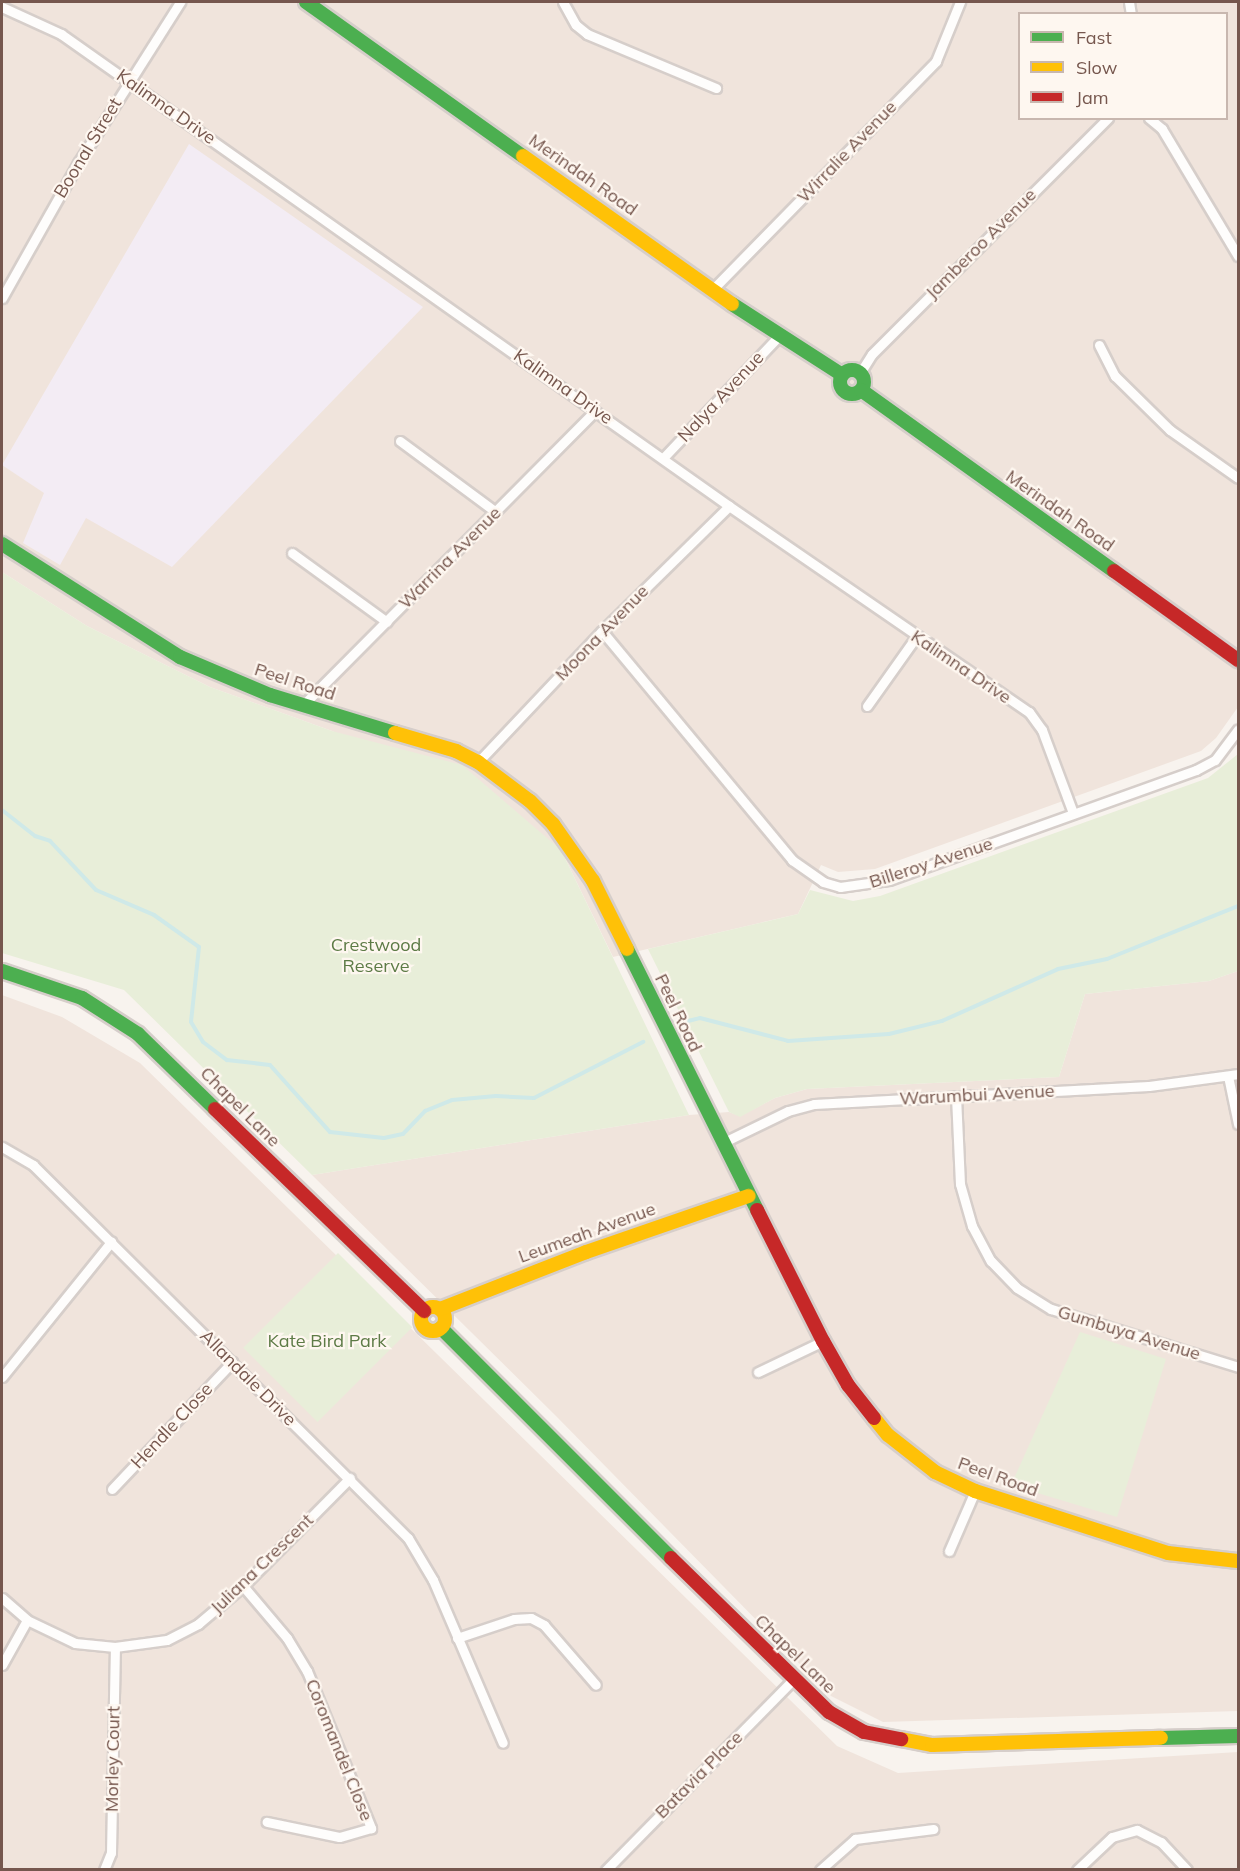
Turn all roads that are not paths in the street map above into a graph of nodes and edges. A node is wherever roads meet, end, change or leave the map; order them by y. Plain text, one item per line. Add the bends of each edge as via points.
1 (180, 2) edge
2 (306, 2) edge
3 (563, 2) edge
4 (960, 2) edge
5 (2, 7) edge
6 (128, 81) junction
7 (716, 88) dead end
8 (1106, 120) edge
9 (1151, 120) edge
10 (1239, 256) edge
11 (713, 289) junction
12 (2, 298) edge
13 (778, 337) junction
14 (1099, 345) dead end
15 (860, 373) junction
16 (842, 375) junction
17 (861, 390) junction
18 (595, 411) junction
19 (400, 441) dead end
20 (664, 457) junction
21 (1239, 478) edge
22 (729, 506) junction
23 (496, 512) junction
24 (2, 544) edge
25 (292, 552) dead end
26 (387, 622) junction
27 (602, 631) junction
28 (916, 637) junction
29 (1239, 660) edge
30 (303, 705) junction
31 (867, 706) dead end
32 (1239, 730) edge
33 (478, 762) junction
34 (1073, 813) junction
35 (2, 971) edge
36 (1239, 1074) edge
37 (1228, 1076) junction
38 (956, 1096) junction
39 (1239, 1124) edge
40 (722, 1143) junction
41 (2, 1147) edge
42 (750, 1196) junction
43 (111, 1242) junction
44 (440, 1309) junction
45 (424, 1311) junction
46 (441, 1328) junction
47 (823, 1341) junction
48 (232, 1362) junction
49 (1239, 1367) edge
50 (758, 1372) dead end
51 (3, 1373) edge
52 (350, 1478) junction
53 (112, 1489) dead end
54 (975, 1491) junction
55 (949, 1551) dead end
56 (1239, 1562) edge
57 (243, 1586) junction
58 (2, 1598) edge
59 (27, 1620) junction
60 (458, 1638) junction
61 (115, 1647) junction
62 (2, 1665) edge
63 (793, 1680) junction
64 (596, 1685) dead end
65 (1239, 1736) edge
66 (503, 1743) dead end
67 (267, 1822) dead end
68 (933, 1829) dead end
69 (104, 1869) edge
70 (606, 1869) edge
71 (820, 1869) edge
72 (1077, 1869) edge
73 (1187, 1869) edge

1 - 6 street, Boonal Street
2 - 11 main road, Merindah Road
3 - 7 street via 576,25 587,34
4 - 11 street, Wirralie Avenue via 936,61
5 - 6 street, Kalimna Drive via 61,34
6 - 12 street, Boonal Street
6 - 18 street, Kalimna Drive
8 - 15 street, Jamberoo Avenue via 872,354
9 - 10 street via 1162,129
11 - 13 main road, Merindah Road
13 - 16 main road, Merindah Road
13 - 20 street, Nalya Avenue
14 - 21 street via 1115,376 1170,430
15 - 16 main road via 850,370
15 - 17 main road via 864,382
16 - 17 main road via 843,391 853,394
17 - 29 main road, Merindah Road
18 - 20 street, Kalimna Drive
18 - 23 street, Warrina Avenue
19 - 23 street
20 - 22 street, Kalimna Drive
22 - 27 street, Moona Avenue
22 - 28 street, Kalimna Drive
23 - 26 street, Warrina Avenue
24 - 30 main road, Peel Road via 180,657
25 - 26 street
26 - 30 street, Warrina Avenue
27 - 33 street, Moona Avenue
27 - 34 street, Billeroy Avenue via 792,860 823,882 840,887 889,880
28 - 31 street
28 - 34 street, Kalimna Drive via 1029,712 1042,730
30 - 33 main road, Peel Road via 456,751
32 - 34 street, Billeroy Avenue via 1215,760 1196,770
33 - 40 main road, Peel Road via 530,801 574,851 593,881
35 - 45 main road, Chapel Lane via 82,998 138,1034
36 - 37 street, Warumbui Avenue
37 - 38 street, Warumbui Avenue via 1149,1086
37 - 39 street
38 - 40 street, Warumbui Avenue via 801,1106
38 - 49 street, Gumbuya Avenue via 960,1184 972,1226 991,1261 1017,1288 1051,1309
40 - 42 main road, Peel Road
41 - 43 street, Allandale Drive via 33,1165
42 - 44 main road, Leumeah Avenue via 586,1252
42 - 47 main road, Peel Road
43 - 48 street, Allandale Drive
43 - 51 street
44 - 45 main road
44 - 46 main road via 445,1320
45 - 46 main road via 425,1327
46 - 63 main road, Chapel Lane
47 - 50 street
47 - 54 main road, Peel Road via 848,1385 888,1435 935,1472
48 - 52 street, Allandale Drive
48 - 53 street, Hendle Close
52 - 57 street, Juliana Crescent
52 - 60 street, Allandale Drive via 408,1538 433,1580
54 - 55 street
54 - 56 main road, Peel Road via 1168,1553
57 - 61 street, Juliana Crescent via 198,1624 167,1640
57 - 67 street, Coromandel Close via 287,1638 306,1671 371,1828 339,1837
58 - 59 street, Juliana Crescent
59 - 61 street, Juliana Crescent via 59,1638
59 - 62 street
60 - 64 street via 514,1619 531,1618 544,1624
60 - 66 street, Allandale Drive
61 - 69 street, Morley Court via 111,1853
63 - 65 main road, Chapel Lane via 844,1722 881,1738 915,1744
63 - 70 street, Batavia Place
68 - 71 street via 855,1839
72 - 73 street via 1112,1837 1137,1830 1161,1842

